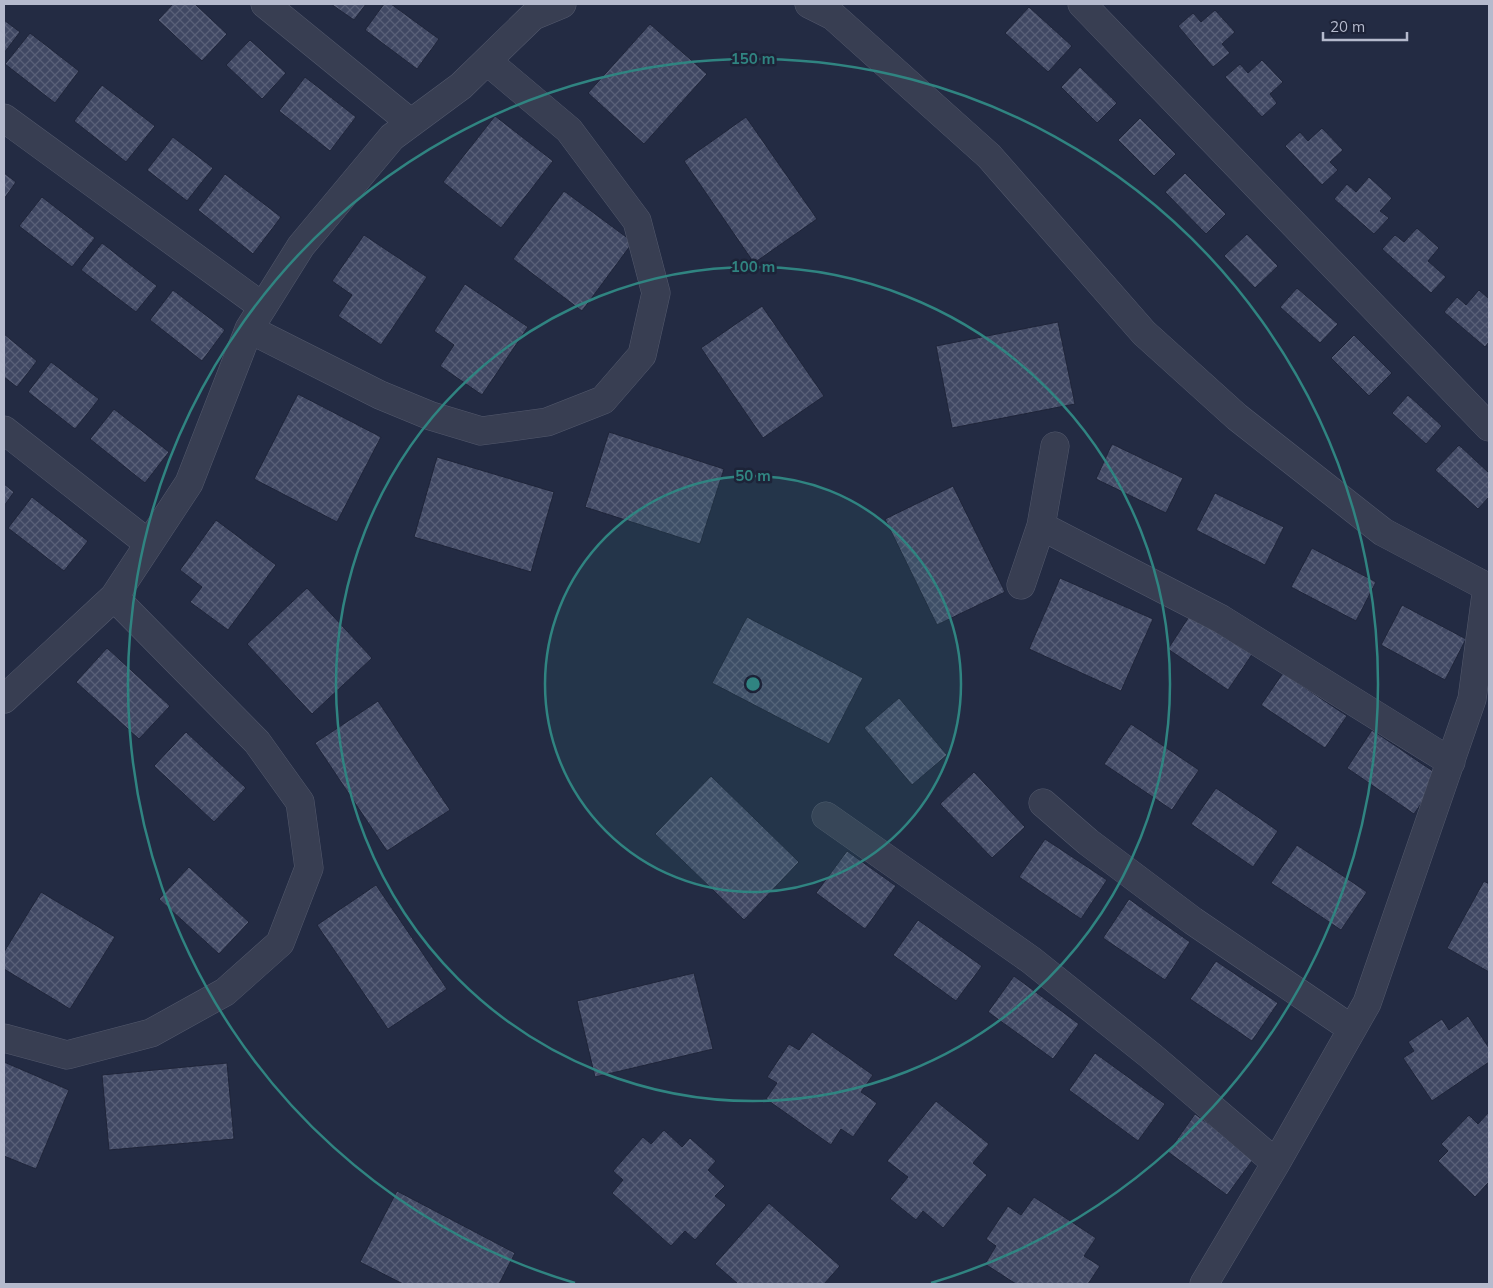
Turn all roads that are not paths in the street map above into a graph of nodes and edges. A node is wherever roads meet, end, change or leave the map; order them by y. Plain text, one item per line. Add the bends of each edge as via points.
1 (265, 4) edge
2 (562, 4) edge
3 (809, 4) edge
4 (1082, 4) edge
5 (487, 61) junction
6 (4, 118) edge
7 (410, 123) junction
8 (256, 318) junction
9 (1489, 427) edge
10 (4, 430) edge
11 (1054, 446) dead end
12 (1041, 526) junction
13 (149, 544) junction
14 (1021, 585) dead end
15 (1488, 585) edge
16 (114, 597) junction
17 (4, 699) edge
18 (1451, 762) junction
19 (1043, 803) dead end
20 (826, 816) dead end
21 (1352, 1029) junction
22 (4, 1038) edge
23 (1276, 1163) junction
24 (1204, 1284) edge

1 - 7 street
2 - 5 street via 533,16
3 - 15 street via 833,16 989,156 1144,333 1236,417 1383,532
4 - 9 street
5 - 7 street via 461,86
5 - 8 street via 569,130 637,221 656,293 642,354 603,400 547,422 481,431 431,416 380,395
6 - 8 street
7 - 8 street via 392,137 301,246
8 - 13 street via 189,483
10 - 13 street
11 - 12 street
12 - 14 street
12 - 18 street via 1221,619
13 - 16 street
15 - 18 street via 1472,700
16 - 17 street
16 - 22 street via 257,742 300,802 309,868 280,944 225,992 151,1033 67,1055
18 - 21 street via 1367,1003
19 - 21 street via 1088,842 1193,921
20 - 23 street via 1031,960 1151,1056
21 - 23 street
23 - 24 street

